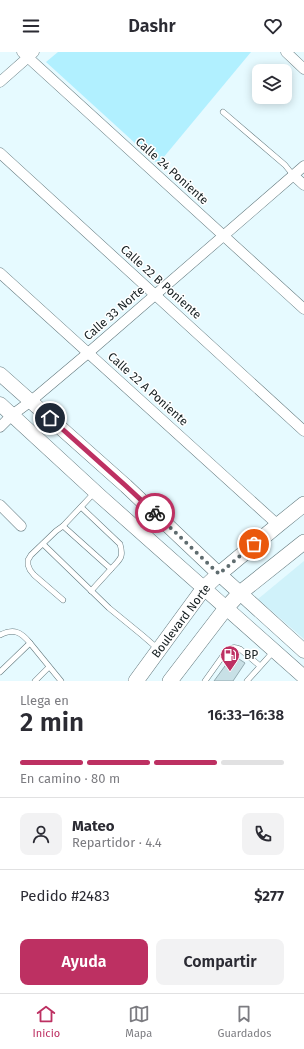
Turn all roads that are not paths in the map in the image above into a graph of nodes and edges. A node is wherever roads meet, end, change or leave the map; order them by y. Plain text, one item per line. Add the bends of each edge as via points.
1 (286, 52) edge
2 (28, 54) edge
3 (304, 69) edge
4 (0, 82) edge
5 (223, 112) dead end
6 (0, 153) edge
7 (304, 166) edge
8 (293, 175) junction
9 (304, 185) edge
10 (223, 235) junction
11 (0, 273) edge
12 (155, 294) junction
13 (304, 309) edge
14 (88, 353) junction
15 (0, 374) edge
16 (31, 401) junction
17 (0, 404) edge
18 (12, 415) junction
19 (0, 427) edge
20 (304, 431) edge
21 (95, 492) junction
22 (304, 504) edge
23 (0, 505) edge
24 (81, 507) junction
25 (278, 525) junction
26 (21, 526) dead end
27 (63, 526) junction
28 (304, 542) edge
29 (43, 544) junction
30 (111, 569) junction
31 (219, 574) junction
32 (204, 588) junction
33 (91, 591) junction
34 (240, 593) junction
35 (63, 600) dead end
36 (226, 608) junction
37 (0, 635) edge
38 (30, 643) junction
39 (159, 650) junction
40 (274, 650) junction
41 (304, 651) edge
42 (260, 666) junction
43 (50, 667) junction
44 (0, 672) edge
45 (304, 678) edge
46 (35, 681) edge
47 (61, 681) edge
48 (136, 681) edge
49 (170, 681) edge
50 (205, 681) edge
51 (247, 681) edge
52 (302, 681) edge

1 - 3 street
2 - 4 street
2 - 10 street, Calle 24 Poniente
5 - 8 lane via 285,165
6 - 12 street, Calle 22 B Poniente
7 - 8 street, Calle 33 Norte
8 - 9 street
8 - 10 street, Calle 33 Norte
10 - 12 street, Calle 33 Norte
10 - 13 street, Calle 24 Poniente
11 - 14 street, Calle 22 A Poniente
12 - 14 street, Calle 33 Norte
12 - 20 street, Calle 22 B Poniente
14 - 16 street, Calle 33 Norte
14 - 25 street, Calle 22 A Poniente
15 - 16 main road
16 - 18 street, Calle 33 Norte
16 - 31 main road
17 - 18 main road
18 - 19 street, Calle 33 Norte
18 - 21 main road
21 - 24 lane
21 - 32 main road
22 - 25 main road, Boulevard Norte
23 - 26 street
24 - 27 lane
24 - 30 lane via 120,544 120,559
25 - 31 main road, Boulevard Norte
27 - 29 lane
27 - 30 lane
28 - 34 main road
29 - 33 lane
29 - 35 lane via 31,555 28,565 34,575
30 - 33 lane
31 - 32 main road, Boulevard Norte
31 - 34 main road
32 - 36 main road
32 - 39 main road, Boulevard Norte
33 - 39 lane
34 - 36 main road
34 - 41 main road
36 - 40 main road
36 - 49 main road
37 - 38 lane via 7,631 20,633
38 - 43 lane
38 - 44 lane
39 - 48 main road, Boulevard Norte
40 - 42 lane
40 - 45 main road
42 - 50 lane via 240,649 232,647
42 - 51 lane
43 - 46 lane
43 - 47 lane
45 - 52 lane

